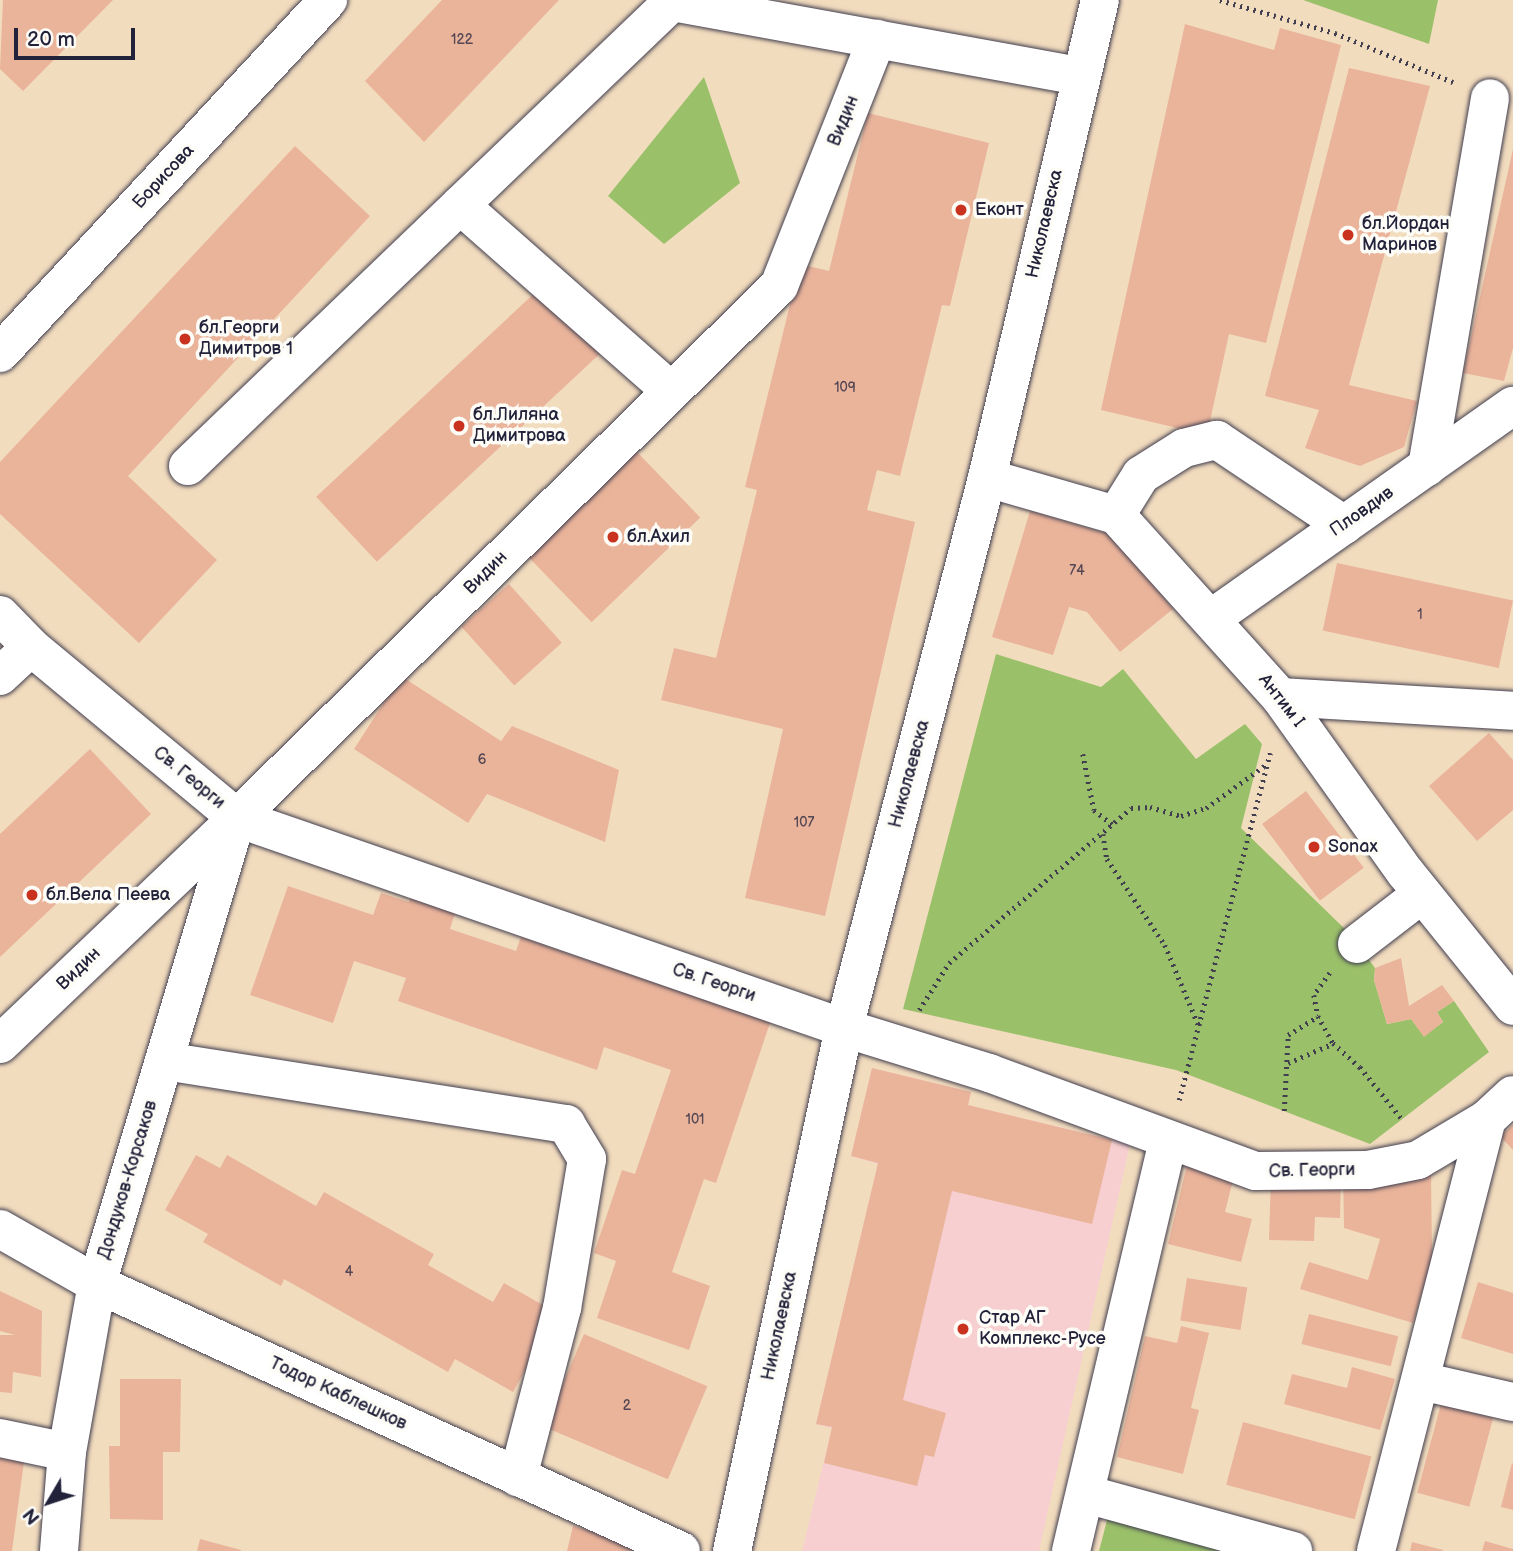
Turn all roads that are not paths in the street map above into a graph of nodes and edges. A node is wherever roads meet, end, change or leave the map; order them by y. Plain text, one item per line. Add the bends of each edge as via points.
1 (328, 0) edge
2 (1100, 0) edge
3 (877, 39) junction
4 (1080, 76) junction
5 (1490, 98) road end
6 (460, 205) junction
7 (0, 353) edge
8 (671, 391) junction
9 (1513, 406) edge
10 (188, 466) dead end
11 (1427, 467) junction
12 (986, 478) junction
13 (1116, 515) junction
14 (1344, 525) junction
15 (0, 615) edge
16 (1212, 618) junction
17 (31, 647) junction
18 (0, 676) edge
19 (1280, 697) junction
20 (1513, 711) edge
21 (237, 818) junction
22 (1422, 894) junction
23 (1357, 944) road end
24 (1513, 1006) edge
25 (844, 1028) junction
26 (0, 1044) edge
27 (164, 1061) junction
28 (1500, 1107) edge
29 (1168, 1142) junction
30 (1418, 1160) junction
31 (1473, 1178) junction
32 (0, 1229) edge
33 (97, 1284) junction
34 (1421, 1381) junction
35 (1513, 1402) edge
36 (0, 1438) edge
37 (67, 1452) junction
38 (518, 1477) junction
39 (1086, 1493) junction
40 (58, 1551) edge
41 (681, 1551) edge
42 (732, 1551) edge
43 (1071, 1551) edge
44 (1293, 1551) edge
45 (1376, 1551) edge

1 - 7 street, Борисова
2 - 4 street, Николаевска
3 - 4 street
3 - 6 street via 671,2
3 - 8 street, Видин via 779,286
4 - 12 street, Николаевска
5 - 11 street
6 - 8 street
6 - 10 street
8 - 21 street, Видин
9 - 11 street, Пловдив
11 - 14 street, Пловдив
12 - 13 street
12 - 25 street, Николаевска
13 - 14 street via 1141,475 1184,448 1217,440
13 - 16 street, Антим I
14 - 16 street, Пловдив
15 - 17 street, Св. Георги
16 - 19 street, Антим I
17 - 18 street
17 - 21 street, Св. Георги
19 - 20 street
19 - 22 street, Антим I
21 - 25 street, Св. Георги
21 - 26 street, Видин
21 - 27 street, Дондуков-Корсаков
22 - 23 street
22 - 24 street, Антим I
25 - 29 street, Св. Георги via 989,1073
25 - 42 street, Николаевска
27 - 33 street, Дондуков-Корсаков
27 - 38 street via 566,1124 587,1158 562,1308
28 - 30 street, Св. Георги
28 - 31 street
29 - 30 street, Св. Георги via 1256,1171 1368,1170
29 - 39 street
30 - 31 street
31 - 34 street
32 - 33 street, Тодор Каблешков
33 - 37 street, Дондуков-Корсаков
33 - 38 street, Тодор Каблешков
34 - 35 street
34 - 45 street
36 - 37 street
37 - 40 street, Дондуков-Корсаков
38 - 41 street, Тодор Каблешков
39 - 43 street
39 - 44 street

